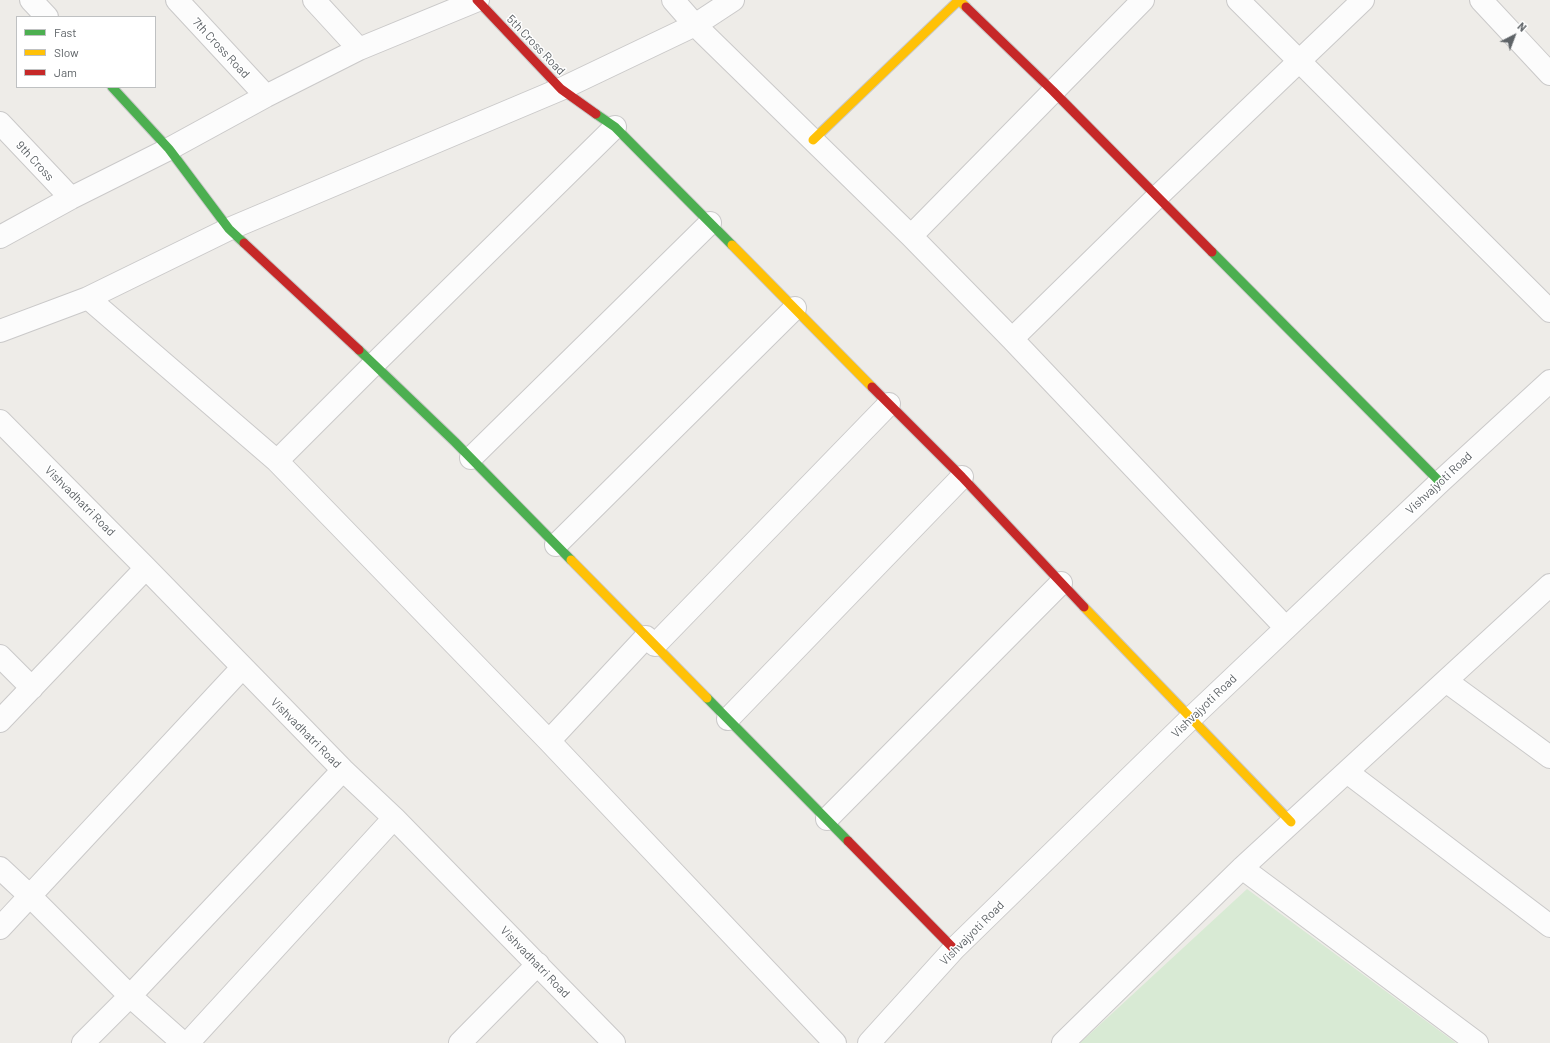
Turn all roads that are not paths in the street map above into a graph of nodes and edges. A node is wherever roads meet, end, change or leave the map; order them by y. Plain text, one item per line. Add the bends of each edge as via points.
1 (32, 0) edge
2 (176, 0) edge
3 (314, 0) edge
4 (477, 0) edge
5 (673, 0) edge
6 (733, 0) edge
7 (1143, 0) edge
8 (1238, 0) edge
9 (1363, 0) edge
10 (1481, 0) edge
11 (46, 16) edge
12 (695, 25) junction
13 (359, 49) junction
14 (1298, 60) junction
15 (1550, 74) edge
16 (113, 88) edge
17 (562, 89) junction
18 (1053, 91) junction
19 (266, 96) junction
20 (0, 123) edge
21 (615, 127) junction
22 (813, 140) junction
23 (169, 149) junction
24 (1157, 196) junction
25 (71, 198) junction
26 (710, 223) junction
27 (229, 229) junction
28 (911, 236) junction
29 (0, 237) edge
30 (88, 298) junction
31 (795, 308) junction
32 (1550, 311) edge
33 (0, 331) edge
34 (1012, 340) junction
35 (374, 364) junction
36 (1550, 381) edge
37 (889, 404) junction
38 (0, 421) edge
39 (471, 458) junction
40 (277, 461) junction
41 (962, 477) junction
42 (1440, 482) junction
43 (556, 545) junction
44 (146, 568) junction
45 (1060, 583) junction
46 (1550, 585) edge
47 (1286, 628) junction
48 (651, 641) junction
49 (0, 656) edge
50 (242, 668) junction
51 (1446, 681) junction
52 (32, 688) junction
53 (728, 718) junction
54 (1190, 719) junction
55 (0, 721) edge
56 (549, 741) junction
57 (1550, 758) edge
58 (343, 770) junction
59 (1347, 772) junction
60 (394, 818) junction
61 (827, 819) junction
62 (1291, 822) junction
63 (0, 868) edge
64 (1242, 868) junction
65 (30, 896) junction
66 (1550, 926) edge
67 (0, 928) edge
68 (954, 949) junction
69 (538, 964) junction
70 (130, 996) junction
71 (84, 1043) edge
72 (183, 1043) edge
73 (188, 1043) edge
74 (460, 1043) edge
75 (614, 1043) edge
76 (835, 1043) edge
77 (869, 1043) edge
78 (1063, 1043) edge
79 (1477, 1043) edge

1 - 11 street
2 - 19 street, 7th Cross Road
3 - 13 street
4 - 13 street
4 - 17 street, 5th Cross Road
5 - 12 street
6 - 12 street
7 - 18 street
8 - 14 street
9 - 14 street
10 - 15 street
12 - 17 street
12 - 22 street
13 - 19 street
14 - 24 street
14 - 32 street
16 - 23 street
17 - 21 street, 5th Cross Road
17 - 27 street
18 - 22 street via 959,0
18 - 24 street
18 - 28 street
19 - 23 street
20 - 25 street, 9th Cross
21 - 26 street, 5th Cross Road
21 - 35 street
22 - 28 street
23 - 25 street
23 - 27 street
24 - 34 street
24 - 42 street
25 - 29 street
26 - 31 street, 5th Cross Road
26 - 39 street
27 - 30 street
27 - 35 street
28 - 34 street
30 - 33 street
30 - 40 street
31 - 37 street, 5th Cross Road
31 - 43 street
34 - 47 street
35 - 39 street
35 - 40 street
36 - 42 street, Vishvajyoti Road
37 - 41 street, 5th Cross Road
37 - 48 street
38 - 44 street, Vishvadhatri Road
39 - 43 street
40 - 56 street
41 - 45 street, 5th Cross Road
41 - 53 street
42 - 47 street, Vishvajyoti Road
43 - 48 street
44 - 50 street, Vishvadhatri Road
44 - 52 street
45 - 54 street, 5th Cross Road
45 - 61 street
46 - 51 street
47 - 54 street, Vishvajyoti Road
48 - 53 street
48 - 56 street
49 - 52 street
50 - 58 street, Vishvadhatri Road
50 - 65 street
51 - 57 street
51 - 59 street
52 - 55 street
53 - 61 street
54 - 62 street, 5th Cross Road
54 - 68 street, Vishvajyoti Road
56 - 76 street
58 - 60 street, Vishvadhatri Road
58 - 70 street
59 - 62 street
59 - 66 street
60 - 69 street, Vishvadhatri Road
60 - 73 street
61 - 68 street
62 - 64 street
63 - 65 street
64 - 78 street
64 - 79 street
65 - 67 street
65 - 70 street
68 - 77 street, Vishvajyoti Road
69 - 74 street
69 - 75 street, Vishvadhatri Road
70 - 71 street
70 - 72 street

